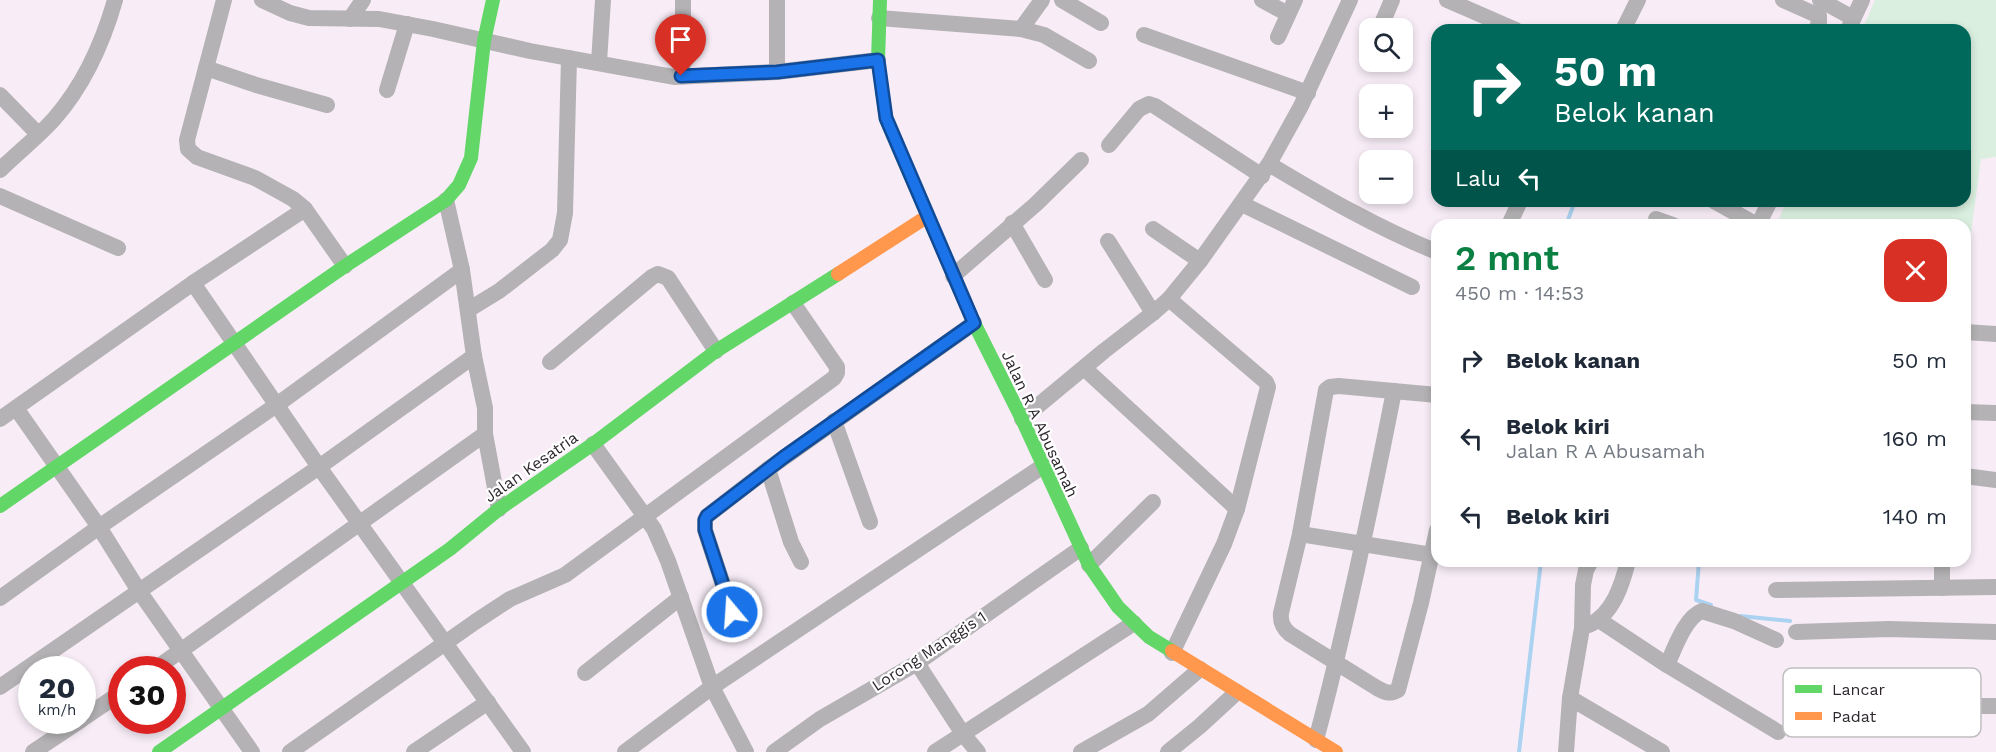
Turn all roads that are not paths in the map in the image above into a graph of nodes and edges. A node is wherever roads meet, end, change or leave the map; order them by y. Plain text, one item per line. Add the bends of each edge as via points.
1 (115, 0) edge
2 (224, 0) edge
3 (262, 0) edge
4 (363, 0) edge
5 (493, 0) edge
6 (603, 0) edge
7 (683, 0) edge
8 (777, 0) edge
9 (880, 0) edge
10 (1042, 0) edge
11 (1062, 0) edge
12 (1262, 0) edge
13 (1350, 0) edge
14 (1392, 0) edge
15 (1447, 0) edge
16 (1638, 0) edge
17 (1784, 0) edge
18 (1820, 0) edge
19 (1863, 0) edge
20 (1292, 7) edge
21 (879, 18) junction
22 (1384, 18) edge
23 (350, 19) junction
24 (407, 24) junction
25 (1101, 24) dead end
26 (1502, 24) edge
27 (1626, 24) edge
28 (1818, 24) edge
29 (1851, 24) edge
30 (1021, 28) junction
31 (1144, 35) dead end
32 (1278, 37) dead end
33 (484, 41) junction
34 (569, 58) junction
35 (878, 60) junction
36 (1089, 61) dead end
37 (599, 62) junction
38 (206, 68) junction
39 (777, 72) junction
40 (681, 76) junction
41 (387, 90) dead end
42 (1308, 93) junction
43 (2, 99) edge
44 (327, 105) dead end
45 (38, 134) junction
46 (1109, 145) dead end
47 (1081, 160) dead end
48 (0, 170) edge
49 (1266, 170) junction
50 (0, 196) edge
51 (446, 200) junction
52 (1242, 204) junction
53 (1725, 207) edge
54 (305, 209) junction
55 (928, 216) junction
56 (1747, 219) edge
57 (1012, 223) junction
58 (1153, 229) dead end
59 (1108, 241) dead end
60 (118, 248) dead end
61 (1431, 250) edge
62 (1200, 261) junction
63 (345, 266) junction
64 (462, 270) junction
65 (953, 276) junction
66 (1045, 280) dead end
67 (193, 284) junction
68 (1412, 286) dead end
69 (1169, 299) junction
70 (793, 303) junction
71 (468, 310) junction
72 (1153, 313) junction
73 (974, 323) junction
74 (1971, 332) edge
75 (1996, 334) edge
76 (234, 343) junction
77 (716, 351) junction
78 (474, 356) junction
79 (550, 362) dead end
80 (1084, 368) junction
81 (1395, 391) junction
82 (1431, 394) edge
83 (278, 404) junction
84 (16, 408) junction
85 (1971, 412) edge
86 (1996, 413) edge
87 (0, 419) edge
88 (1022, 419) junction
89 (834, 421) junction
90 (485, 434) junction
91 (593, 444) junction
92 (1044, 466) junction
93 (319, 467) junction
94 (57, 468) junction
95 (768, 469) junction
96 (1971, 477) edge
97 (1996, 480) edge
98 (1153, 502) dead end
99 (0, 506) edge
100 (499, 509) junction
101 (1236, 509) junction
102 (645, 516) junction
103 (870, 522) dead end
104 (359, 523) junction
105 (99, 527) junction
106 (1300, 534) junction
107 (1364, 545) junction
108 (1081, 548) junction
109 (1431, 555) joint
110 (801, 562) dead end
111 (1089, 565) junction
112 (1588, 567) edge
113 (1626, 567) edge
114 (1942, 567) edge
115 (402, 583) junction
116 (1996, 587) edge
117 (1941, 588) junction
118 (139, 591) junction
119 (1776, 591) dead end
120 (681, 597) junction
121 (0, 598) edge
122 (732, 612) dead end
123 (1599, 620) junction
124 (1134, 623) junction
125 (1582, 628) junction
126 (1796, 632) dead end
127 (1996, 632) edge
128 (1776, 640) dead end
129 (445, 643) junction
130 (181, 650) junction
131 (1172, 653) junction
132 (172, 656) edge
133 (1337, 662) junction
134 (917, 663) junction
135 (1667, 665) junction
136 (1200, 669) junction
137 (585, 673) dead end
138 (0, 687) edge
139 (712, 687) junction
140 (1237, 692) junction
141 (1570, 698) junction
142 (488, 702) junction
143 (222, 708) junction
144 (1778, 732) dead end
145 (61, 734) edge
146 (963, 734) junction
147 (1316, 740) junction
148 (33, 752) edge
149 (159, 752) edge
150 (252, 752) edge
151 (290, 752) edge
152 (414, 752) edge
153 (523, 752) edge
154 (626, 752) edge
155 (746, 752) edge
156 (774, 752) edge
157 (935, 752) edge
158 (978, 752) edge
159 (1081, 752) edge
160 (1168, 752) edge
161 (1336, 752) edge
162 (1566, 752) edge
163 (1662, 752) edge

1 - 45 street via 108,24 82,77 53,120
2 - 38 street
3 - 23 street via 309,18
4 - 23 street
5 - 33 street
6 - 37 street
7 - 40 street
8 - 39 street
9 - 21 street, Jalan R A Abusamah
10 - 30 street
11 - 25 street
12 - 20 street
13 - 42 street
14 - 22 street
15 - 26 street
16 - 27 street
17 - 28 street via 1818,16
18 - 29 street
19 - 29 street
20 - 32 street
21 - 30 street
21 - 35 street, Jalan R A Abusamah
23 - 24 street
24 - 33 street
24 - 41 street
30 - 36 street via 1044,35
31 - 42 street
33 - 34 street
33 - 51 street via 471,158 459,185
34 - 37 street
34 - 71 street via 565,213 560,240 516,278
35 - 39 street
35 - 55 street, Jalan R A Abusamah via 886,118
37 - 40 street
38 - 44 street
38 - 54 street via 188,149 197,157 275,188
39 - 40 street
42 - 49 street
43 - 45 street
45 - 48 street
46 - 49 street via 1138,109 1149,104
47 - 57 street
49 - 52 street
49 - 61 street
50 - 60 street
51 - 63 street
51 - 64 street
52 - 62 street
52 - 68 street
53 - 56 street
54 - 63 street
54 - 67 street
55 - 65 street, Jalan R A Abusamah
55 - 70 street, Jalan Kesatria
57 - 65 street
57 - 66 street
58 - 62 street
59 - 72 street
62 - 69 street
63 - 76 street
64 - 71 street
64 - 83 street
65 - 73 street, Jalan R A Abusamah
67 - 76 street
67 - 84 street
69 - 72 street
69 - 101 street via 1266,382 1267,393
70 - 77 street, Jalan Kesatria
70 - 102 street via 837,367 836,376
71 - 78 street
72 - 80 street
73 - 88 street, Jalan R A Abusamah
73 - 89 street
74 - 75 street
76 - 83 street
76 - 94 street
77 - 79 street via 668,279 658,274
77 - 91 street, Jalan Kesatria
78 - 90 street via 485,408
78 - 93 street
80 - 88 street
80 - 101 street
81 - 82 street
81 - 106 street via 1339,386 1326,390
81 - 107 street
83 - 93 street
83 - 105 street
84 - 87 street
84 - 94 street
85 - 86 street
88 - 92 street, Jalan R A Abusamah
89 - 95 street
89 - 103 street
90 - 100 street
90 - 104 street
91 - 100 street, Jalan Kesatria
91 - 102 street
92 - 108 street, Jalan R A Abusamah
92 - 139 street
93 - 104 street
93 - 118 street
94 - 99 street
94 - 105 street
95 - 110 street
95 - 122 street via 705,520
96 - 97 street
98 - 111 street
100 - 115 street, Jalan Kesatria
101 - 131 street via 1224,544
102 - 120 street
102 - 129 street via 565,575 510,599
104 - 115 street
104 - 130 street
105 - 118 street
105 - 121 street
106 - 107 street
106 - 133 street via 1281,613 1282,624 1290,634
107 - 109 street
107 - 133 street
108 - 111 street, Jalan R A Abusamah
108 - 134 street, Lorong Manggis 1
109 - 133 street via 1398,690 1388,693
111 - 124 street, Jalan R A Abusamah
112 - 125 street
113 - 123 street via 1614,600
114 - 117 street
115 - 129 street
115 - 143 street, Jalan Kesatria
116 - 117 street
117 - 119 street
118 - 130 street
118 - 138 street
120 - 137 street
120 - 139 street
123 - 125 street
123 - 135 street
124 - 131 street, Jalan R A Abusamah
124 - 146 street
125 - 141 street
126 - 127 street
128 - 135 street via 1702,610 1681,635
129 - 142 street
129 - 151 street
130 - 132 street
130 - 143 street
131 - 136 street, Jalan R A Abusamah
133 - 147 street
134 - 146 street
134 - 156 street, Lorong Manggis 1 via 820,719
135 - 144 street
136 - 140 street, Jalan R A Abusamah
136 - 159 street via 1148,714
139 - 154 street
139 - 155 street
140 - 147 street, Jalan R A Abusamah
140 - 160 street
141 - 162 street
141 - 163 street
142 - 152 street
142 - 153 street
143 - 149 street, Jalan Kesatria
143 - 150 street
145 - 148 street
146 - 157 street
146 - 158 street
147 - 161 street, Jalan R A Abusamah

